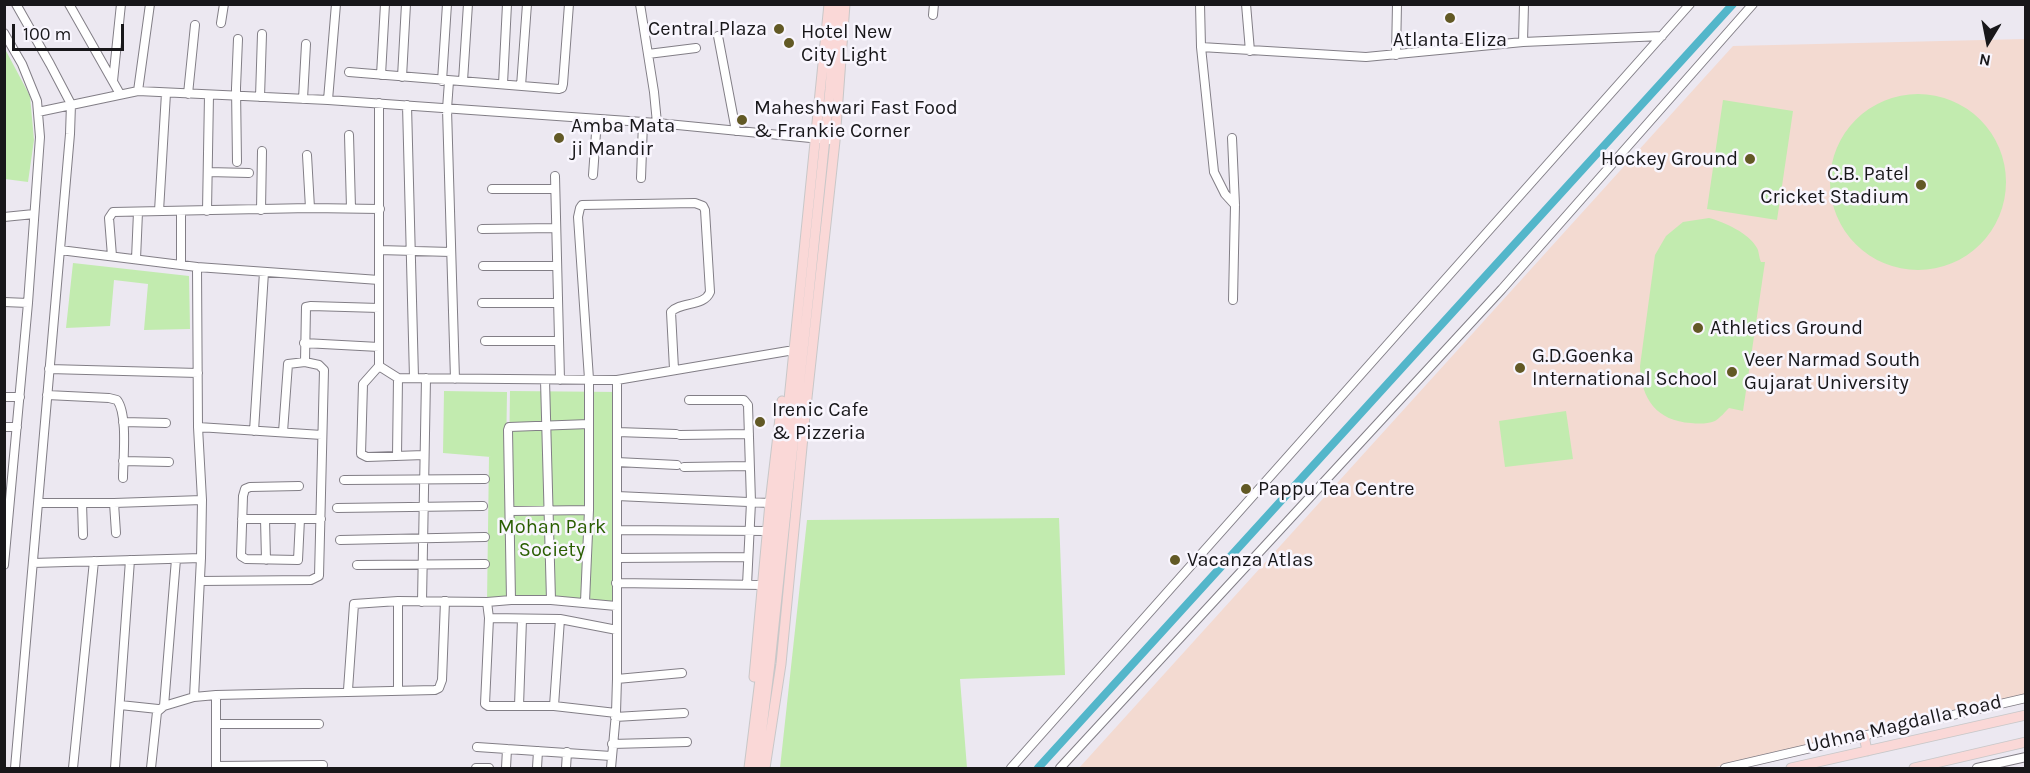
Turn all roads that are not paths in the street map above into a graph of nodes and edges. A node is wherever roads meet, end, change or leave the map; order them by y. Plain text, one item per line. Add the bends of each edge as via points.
1 (16, 4) edge
2 (69, 4) edge
3 (122, 4) edge
4 (150, 4) edge
5 (224, 4) edge
6 (336, 4) edge
7 (384, 4) edge
8 (406, 4) edge
9 (447, 4) edge
10 (468, 4) edge
11 (507, 4) edge
12 (527, 4) edge
13 (569, 4) edge
14 (640, 4) edge
15 (824, 4) edge
16 (830, 4) edge
17 (836, 4) edge
18 (845, 4) edge
19 (934, 4) edge
20 (1200, 4) edge
21 (1246, 4) edge
22 (1397, 4) edge
23 (1524, 4) edge
24 (1690, 4) edge
25 (1753, 4) edge
26 (933, 15) dead end
27 (221, 23) dead end
28 (195, 25) dead end
29 (4, 33) edge
30 (262, 33) dead end
31 (718, 36) dead end
32 (1662, 36) junction
33 (238, 39) dead end
34 (1523, 42) junction
35 (306, 44) dead end
36 (1201, 47) junction
37 (696, 48) dead end
38 (1250, 51) junction
39 (648, 54) junction
40 (1396, 56) junction
41 (349, 72) dead end
42 (381, 75) junction
43 (402, 77) junction
44 (446, 81) junction
45 (463, 81) junction
46 (113, 82) junction
47 (503, 84) junction
48 (521, 86) junction
49 (138, 91) junction
50 (166, 93) junction
51 (120, 94) junction
52 (188, 94) junction
53 (209, 95) junction
54 (236, 96) junction
55 (260, 97) junction
56 (303, 99) junction
57 (328, 100) junction
58 (379, 103) junction
59 (71, 104) junction
60 (407, 105) junction
61 (447, 109) junction
62 (38, 112) junction
63 (597, 119) junction
64 (643, 122) junction
65 (657, 123) junction
66 (736, 131) junction
67 (349, 135) dead end
68 (1232, 138) dead end
69 (818, 139) junction
70 (835, 141) junction
71 (262, 151) dead end
72 (307, 155) dead end
73 (237, 162) dead end
74 (208, 172) junction
75 (249, 173) dead end
76 (593, 175) dead end
77 (555, 176) dead end
78 (641, 178) dead end
79 (492, 189) dead end
80 (555, 189) junction
81 (1235, 205) junction
82 (310, 208) junction
83 (351, 208) junction
84 (380, 209) junction
85 (261, 210) junction
86 (159, 211) junction
87 (181, 211) junction
88 (207, 211) junction
89 (138, 212) junction
90 (34, 214) junction
91 (4, 217) edge
92 (556, 228) junction
93 (482, 229) dead end
94 (60, 250) junction
95 (379, 250) junction
96 (410, 252) junction
97 (452, 252) junction
98 (112, 256) junction
99 (136, 259) junction
100 (181, 264) junction
101 (556, 266) junction
102 (197, 267) junction
103 (483, 267) dead end
104 (264, 272) junction
105 (379, 280) junction
106 (1233, 300) dead end
107 (4, 302) edge
108 (28, 303) junction
109 (482, 303) dead end
110 (557, 303) junction
111 (379, 308) junction
112 (485, 341) dead end
113 (558, 341) junction
114 (304, 343) junction
115 (379, 347) junction
116 (788, 351) junction
117 (305, 362) junction
118 (379, 366) junction
119 (49, 369) junction
120 (674, 369) junction
121 (198, 373) junction
122 (398, 378) junction
123 (414, 378) junction
124 (426, 378) junction
125 (456, 379) junction
126 (589, 379) junction
127 (545, 380) junction
128 (560, 380) junction
129 (617, 380) junction
130 (47, 395) junction
131 (4, 396) edge
132 (20, 397) junction
133 (689, 400) dead end
134 (123, 422) junction
135 (166, 423) dead end
136 (589, 424) junction
137 (546, 425) junction
138 (4, 427) edge
139 (17, 427) junction
140 (198, 427) junction
141 (254, 430) junction
142 (284, 432) junction
143 (617, 432) junction
144 (749, 434) junction
145 (322, 435) junction
146 (424, 455) junction
147 (397, 456) junction
148 (123, 461) junction
149 (169, 462) dead end
150 (617, 462) junction
151 (749, 466) junction
152 (9, 472) edge
153 (123, 478) dead end
154 (424, 479) junction
155 (484, 479) dead end
156 (344, 480) dead end
157 (299, 486) dead end
158 (617, 496) junction
159 (202, 500) junction
160 (751, 502) junction
161 (38, 503) junction
162 (82, 503) junction
163 (114, 503) junction
164 (771, 503) junction
165 (423, 506) junction
166 (483, 506) dead end
167 (337, 508) dead end
168 (589, 510) junction
169 (510, 511) junction
170 (550, 512) junction
171 (242, 519) junction
172 (265, 519) junction
173 (300, 519) junction
174 (321, 519) junction
175 (749, 530) junction
176 (617, 531) junction
177 (768, 531) junction
178 (116, 533) dead end
179 (83, 535) dead end
180 (485, 537) dead end
181 (422, 538) junction
182 (340, 540) dead end
183 (748, 557) junction
184 (201, 558) junction
185 (617, 558) junction
186 (176, 559) junction
187 (130, 560) junction
188 (266, 560) junction
189 (94, 561) junction
190 (33, 563) junction
191 (422, 564) junction
192 (484, 564) dead end
193 (4, 565) edge
194 (357, 565) dead end
195 (200, 581) junction
196 (616, 583) junction
197 (747, 585) junction
198 (763, 585) junction
199 (511, 600) junction
200 (551, 600) junction
201 (398, 601) junction
202 (445, 601) junction
203 (422, 602) junction
204 (487, 602) junction
205 (585, 602) junction
206 (616, 606) junction
207 (489, 618) junction
208 (522, 619) junction
209 (560, 619) junction
210 (617, 630) junction
211 (682, 673) dead end
212 (617, 679) junction
213 (348, 690) junction
214 (398, 690) junction
215 (216, 695) junction
216 (194, 697) junction
217 (2025, 698) edge
218 (120, 705) junction
219 (519, 706) junction
220 (554, 706) junction
221 (161, 707) junction
222 (684, 713) dead end
223 (616, 715) junction
224 (2025, 715) edge
225 (216, 724) junction
226 (319, 724) dead end
227 (1864, 736) junction
228 (757, 740) junction
229 (687, 742) dead end
230 (2025, 742) edge
231 (612, 744) junction
232 (477, 747) dead end
233 (507, 749) junction
234 (538, 751) junction
235 (1867, 751) junction
236 (567, 753) junction
237 (611, 756) junction
238 (2025, 757) edge
239 (323, 765) dead end
240 (216, 767) edge
241 (15, 768) edge
242 (73, 768) edge
243 (115, 768) edge
244 (151, 768) edge
245 (477, 768) edge
246 (489, 768) edge
247 (506, 768) edge
248 (537, 768) edge
249 (566, 768) edge
250 (610, 768) edge
251 (747, 768) edge
252 (756, 768) edge
253 (765, 768) edge
254 (1011, 768) edge
255 (1060, 768) edge
256 (1725, 768) edge
257 (1791, 768) edge
258 (1914, 768) edge
259 (1977, 768) edge

1 - 59 street
2 - 46 street
3 - 46 street
4 - 49 street
5 - 27 street
6 - 57 street
7 - 42 street
8 - 43 street
9 - 44 street
10 - 45 street
11 - 47 street
12 - 48 street
13 - 48 street via 562,87
14 - 39 street
15 - 69 main road
16 - 69 main road
17 - 69 main road via 830,89
18 - 70 main road
19 - 26 street
20 - 36 street
21 - 38 street
22 - 40 street
23 - 34 street
24 - 32 street
25 - 255 street via 1502,289
28 - 52 street
29 - 62 street via 22,64
30 - 55 street
31 - 66 street
32 - 34 street
32 - 254 street
33 - 54 street
34 - 40 street
35 - 56 street
36 - 38 street
36 - 81 street via 1214,172
37 - 39 street
38 - 40 street
39 - 65 street
41 - 42 street
42 - 43 street
43 - 44 street
44 - 45 street
44 - 61 street
45 - 47 street
46 - 51 street
47 - 48 street
49 - 50 street
49 - 51 street
50 - 52 street
50 - 86 street
51 - 59 street
52 - 53 street
53 - 54 street
53 - 74 street
54 - 55 street
54 - 73 street
55 - 56 street
56 - 57 street
57 - 58 street
58 - 60 street
58 - 84 street
59 - 62 street
59 - 94 street
60 - 61 street
60 - 96 street
61 - 63 street
61 - 97 street
62 - 90 street
63 - 64 street
63 - 76 street
64 - 65 street
64 - 78 street
65 - 66 street
66 - 69 street
67 - 83 street
68 - 81 street
69 - 70 street
69 - 116 main road
69 - 228 main road
70 - 253 main road via 781,664
71 - 85 street
72 - 82 street
74 - 75 street
74 - 88 street
77 - 80 street
79 - 80 street
80 - 92 street
81 - 106 street
82 - 83 street
82 - 85 street
83 - 84 street
84 - 95 street
85 - 88 street
86 - 87 street
86 - 89 street
87 - 88 street
87 - 100 street
89 - 98 street via 110,215
89 - 99 street
90 - 91 street
90 - 108 street
92 - 93 street
92 - 101 street
94 - 98 street
94 - 119 street
95 - 96 street
95 - 105 street
96 - 97 street
96 - 123 street
97 - 125 street
98 - 99 street
99 - 100 street
100 - 102 street
101 - 103 street
101 - 110 street
102 - 104 street
102 - 121 street
104 - 105 street
104 - 141 street
105 - 111 street
107 - 108 street
108 - 132 street
109 - 110 street
110 - 113 street
111 - 114 street via 308,306 304,310
111 - 115 street
112 - 113 street
113 - 128 street
114 - 115 street
114 - 117 street
115 - 118 street
116 - 120 street
116 - 164 main road
117 - 142 street via 290,363 287,367
117 - 145 street via 320,365 324,370
118 - 122 street
118 - 147 street via 363,384 360,450 367,457
119 - 121 street
119 - 130 street
120 - 126 street via 671,312 705,300 710,292 703,206 586,204 580,208 578,217
120 - 129 street
121 - 140 street
122 - 123 street
122 - 147 street
123 - 124 street
124 - 125 street
124 - 146 street
125 - 127 street
126 - 128 street
126 - 129 street
126 - 136 street
127 - 128 street
127 - 137 street
129 - 143 street
130 - 134 street via 113,398 120,404
130 - 161 street
131 - 132 street
132 - 139 street
133 - 144 street via 744,399 748,405
134 - 135 street
134 - 148 street
136 - 137 street
136 - 168 street
137 - 169 street via 509,427
137 - 170 street
138 - 139 street
139 - 152 street
140 - 141 street
140 - 159 street
141 - 142 street
142 - 145 street
143 - 144 street
143 - 150 street
144 - 151 street
145 - 174 street
146 - 147 street
146 - 154 street
148 - 149 street
148 - 153 street
150 - 151 street
150 - 158 street
151 - 160 street
152 - 193 street
154 - 155 street
154 - 156 street
154 - 165 street
157 - 171 street via 247,488
158 - 160 street
158 - 176 street
159 - 163 street
159 - 184 street
160 - 164 street
160 - 175 street
161 - 162 street
161 - 190 street
162 - 163 street
162 - 179 street
163 - 178 street
164 - 177 main road
165 - 166 street
165 - 167 street
165 - 181 street
168 - 170 street
168 - 205 street
169 - 170 street
169 - 199 street
170 - 200 street
171 - 172 street
171 - 188 street via 241,556
172 - 173 street
172 - 188 street
173 - 174 street
173 - 188 street via 298,560
174 - 195 street via 320,571 315,578
175 - 176 street
175 - 177 street
175 - 183 street
176 - 185 street
177 - 198 main road
180 - 181 street
181 - 182 street
181 - 191 street
183 - 185 street
183 - 197 street
184 - 186 street
184 - 195 street
185 - 196 street
186 - 187 street
186 - 221 street
187 - 189 street
187 - 218 street
189 - 190 street
189 - 242 street
190 - 241 street
191 - 192 street
191 - 194 street
191 - 203 street
195 - 216 street
196 - 197 street
196 - 206 street
197 - 198 street
198 - 251 main road
199 - 200 street
199 - 204 street
200 - 205 street
201 - 203 street
201 - 213 street via 354,604
201 - 214 street
202 - 203 street
202 - 204 street
202 - 214 street via 441,685 435,690
204 - 207 street
205 - 206 street
206 - 210 street
207 - 208 street
207 - 219 street via 484,702 488,706
208 - 209 street
208 - 219 street
209 - 210 street
209 - 220 street
210 - 212 street
211 - 212 street
212 - 223 street
213 - 214 street
213 - 215 street
215 - 216 street
215 - 225 street
216 - 221 street
217 - 227 street
218 - 221 street
218 - 243 street
219 - 220 street
220 - 223 street
221 - 244 street via 155,716
222 - 223 street
223 - 231 street
224 - 235 main road, Udhna Magdalla Road
225 - 226 street
225 - 240 street
227 - 235 main road
227 - 256 street
228 - 251 main road
228 - 252 main road
229 - 231 street
230 - 258 main road
231 - 237 street
232 - 233 street
233 - 234 street
233 - 247 street
234 - 236 street
234 - 248 street
235 - 257 main road, Udhna Magdalla Road
236 - 237 street
236 - 249 street
237 - 250 street
238 - 259 street
239 - 240 street
245 - 246 street

